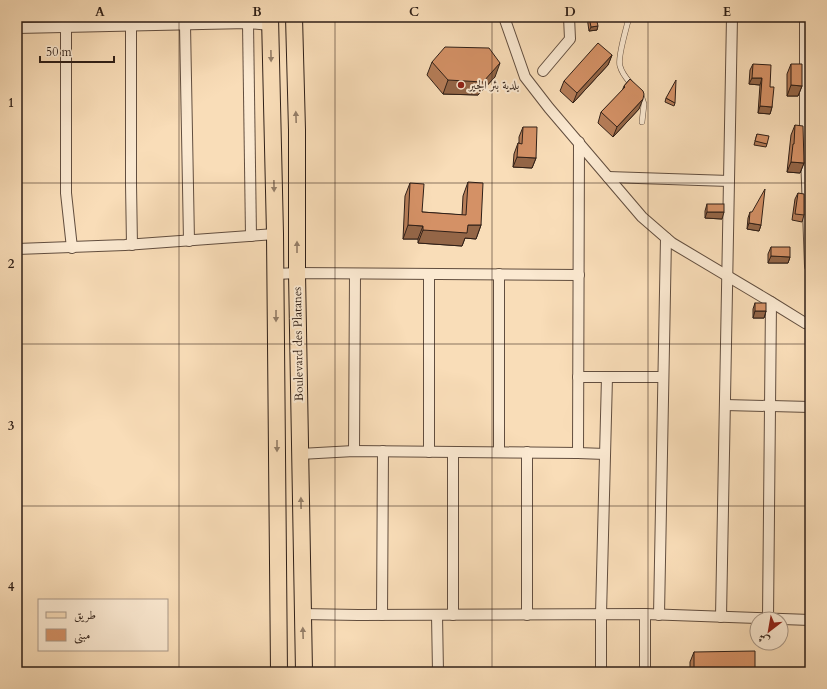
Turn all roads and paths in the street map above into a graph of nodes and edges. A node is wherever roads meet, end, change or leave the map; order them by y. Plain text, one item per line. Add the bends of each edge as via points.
1 (294, 17) edge
2 (504, 17) edge
3 (569, 17) edge
4 (629, 17) edge
5 (732, 17) edge
6 (805, 17) edge
7 (270, 21) edge
8 (248, 24) junction
9 (185, 25) junction
10 (130, 26) junction
11 (66, 27) junction
12 (17, 28) edge
13 (543, 71) dead end
14 (635, 88) edge
15 (640, 93) edge
16 (642, 122) dead end
17 (579, 142) junction
18 (608, 177) junction
19 (729, 181) junction
20 (275, 234) junction
21 (251, 236) junction
22 (666, 238) junction
23 (189, 241) junction
24 (132, 245) junction
25 (72, 248) junction
26 (17, 249) edge
27 (810, 266) edge
28 (297, 273) junction
29 (276, 274) junction
30 (355, 274) junction
31 (429, 274) junction
32 (499, 274) junction
33 (579, 275) junction
34 (727, 276) junction
35 (771, 302) junction
36 (810, 324) edge
37 (578, 377) junction
38 (607, 377) junction
39 (664, 377) junction
40 (725, 405) junction
41 (770, 406) junction
42 (810, 407) edge
43 (354, 451) junction
44 (383, 451) junction
45 (429, 452) junction
46 (453, 452) junction
47 (498, 452) junction
48 (527, 452) junction
49 (578, 453) junction
50 (300, 454) junction
51 (605, 454) junction
52 (768, 611) edge
53 (302, 614) junction
54 (526, 614) junction
55 (601, 614) junction
56 (645, 614) junction
57 (382, 615) junction
58 (437, 615) junction
59 (453, 615) junction
60 (659, 615) junction
61 (721, 617) junction
62 (749, 618) edge
63 (789, 619) edge
64 (810, 620) edge
65 (279, 672) edge
66 (304, 672) edge
67 (438, 672) edge
68 (600, 672) edge
69 (645, 672) edge

28 -> 1 main road, Boulevard des Platanes
2 - 17 street via 525,77
3 - 13 street via 570,40
4 - 14 lane via 619,65
5 - 19 street
6 - 27 street via 805,127
7 - 8 street
7 -> 20 main road, Boulevard des Platanes
8 - 9 street
8 - 21 street
9 - 10 street
9 - 23 street
10 - 11 street
10 - 24 street
11 - 12 street
11 - 25 street via 66,193
15 - 16 lane via 644,104
17 - 18 street
17 - 33 street
18 - 19 street
18 - 22 street via 642,217
19 - 34 street
20 - 21 street
20 - 29 main road, Boulevard des Platanes
21 - 23 street
22 - 34 street
22 - 39 street
23 - 24 street
24 - 25 street
25 - 26 street
28 - 29 street
28 - 30 street
28 - 50 main road, Boulevard des Platanes
29 -> 65 main road, Boulevard des Platanes
30 - 31 street
30 - 43 street
31 - 32 street
31 - 45 street
32 - 33 street
32 - 47 street
33 - 37 street
34 - 35 street
34 - 40 street
35 - 36 street via 804,323
35 - 41 street
37 - 38 street
37 - 49 street
38 - 39 street
38 - 51 street
39 - 60 street
40 - 41 street
40 - 61 street
41 - 42 street
41 - 52 street
43 - 44 street
43 - 50 street
44 - 45 street
44 - 57 street
45 - 46 street
46 - 47 street
46 - 59 street
47 - 48 street
48 - 49 street
48 - 54 street
49 - 51 street
53 -> 50 main road, Boulevard des Platanes
51 - 55 street
53 - 57 street
66 -> 53 main road, Boulevard des Platanes
54 - 55 street
54 - 59 street
55 - 56 street
55 - 68 street
56 - 60 street
56 - 69 street
57 - 58 street
58 - 59 street
58 - 67 street
60 - 61 street
61 - 62 street
63 - 64 street

